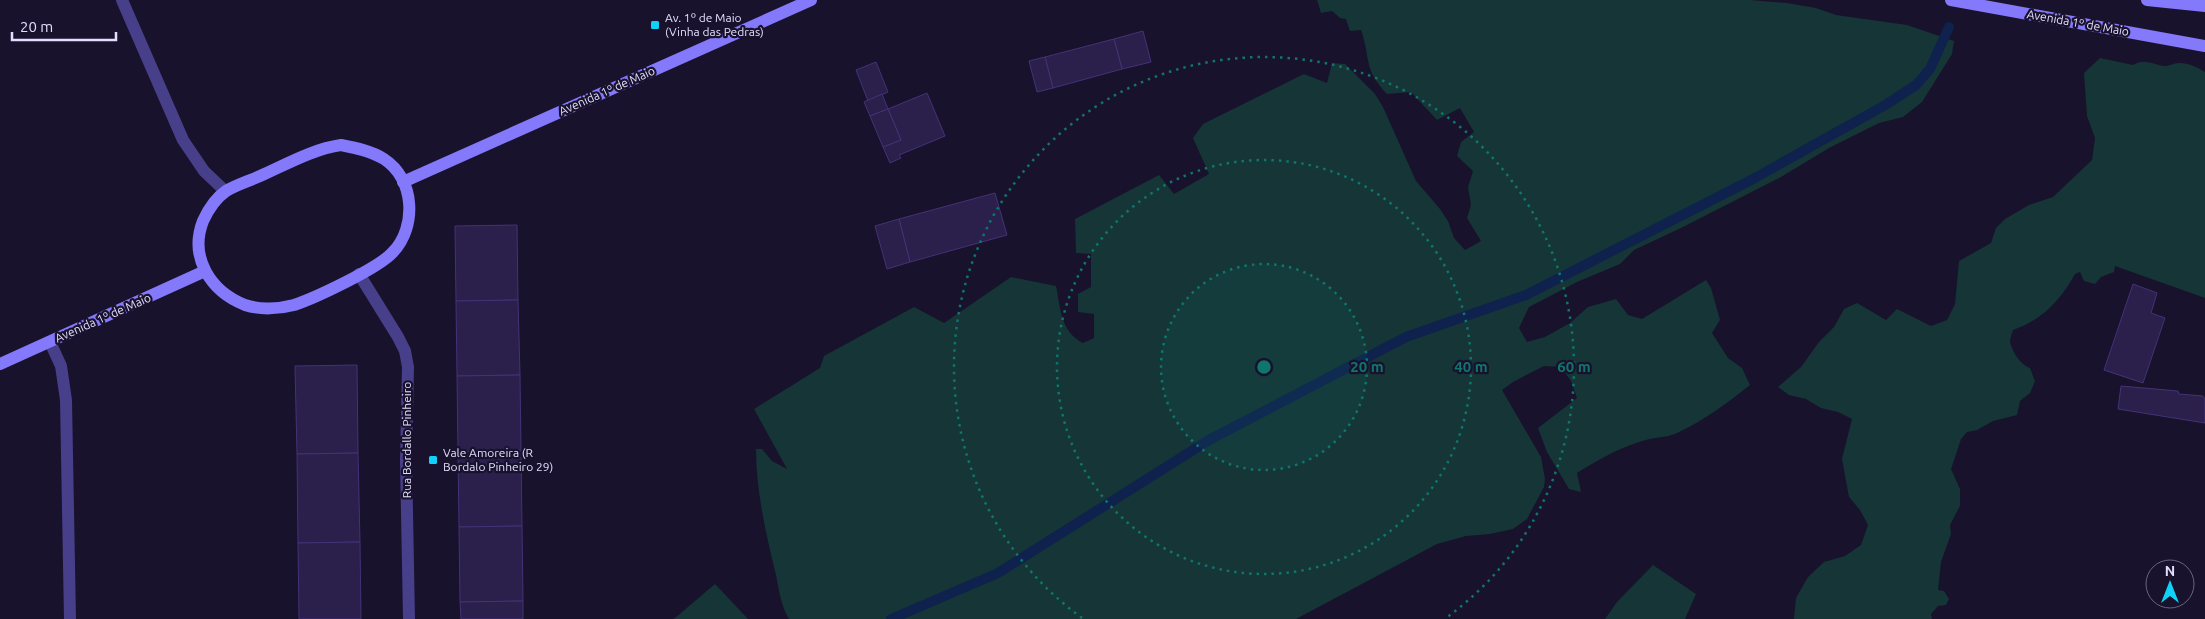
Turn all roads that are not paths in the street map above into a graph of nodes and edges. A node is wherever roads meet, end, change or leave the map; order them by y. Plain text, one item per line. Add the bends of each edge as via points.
1 (122, 0) edge
2 (811, 0) edge
3 (1951, 0) edge
4 (2147, 0) edge
5 (2205, 6) edge
6 (2205, 46) edge
7 (403, 182) junction
8 (225, 191) junction
9 (205, 271) junction
10 (359, 274) junction
11 (50, 342) junction
12 (0, 364) edge
13 (70, 619) edge
14 (409, 619) edge

1 - 8 street via 184,140 204,171
2 - 7 main road, Avenida 1º de Maio
3 - 6 main road, Avenida 1º de Maio
4 - 5 main road
7 - 8 main road via 394,167 384,159 366,150 341,146 323,148
7 - 10 main road via 410,203 405,235 382,263
8 - 9 main road via 212,204 200,229 198,245
9 - 10 main road via 217,288 234,300 269,308 293,305
9 - 11 main road, Avenida 1º de Maio
10 - 14 street, Rua Bordallo Pinheiro via 398,337 408,367
11 - 12 main road, Avenida 1º de Maio
11 - 13 street via 61,366 66,390

